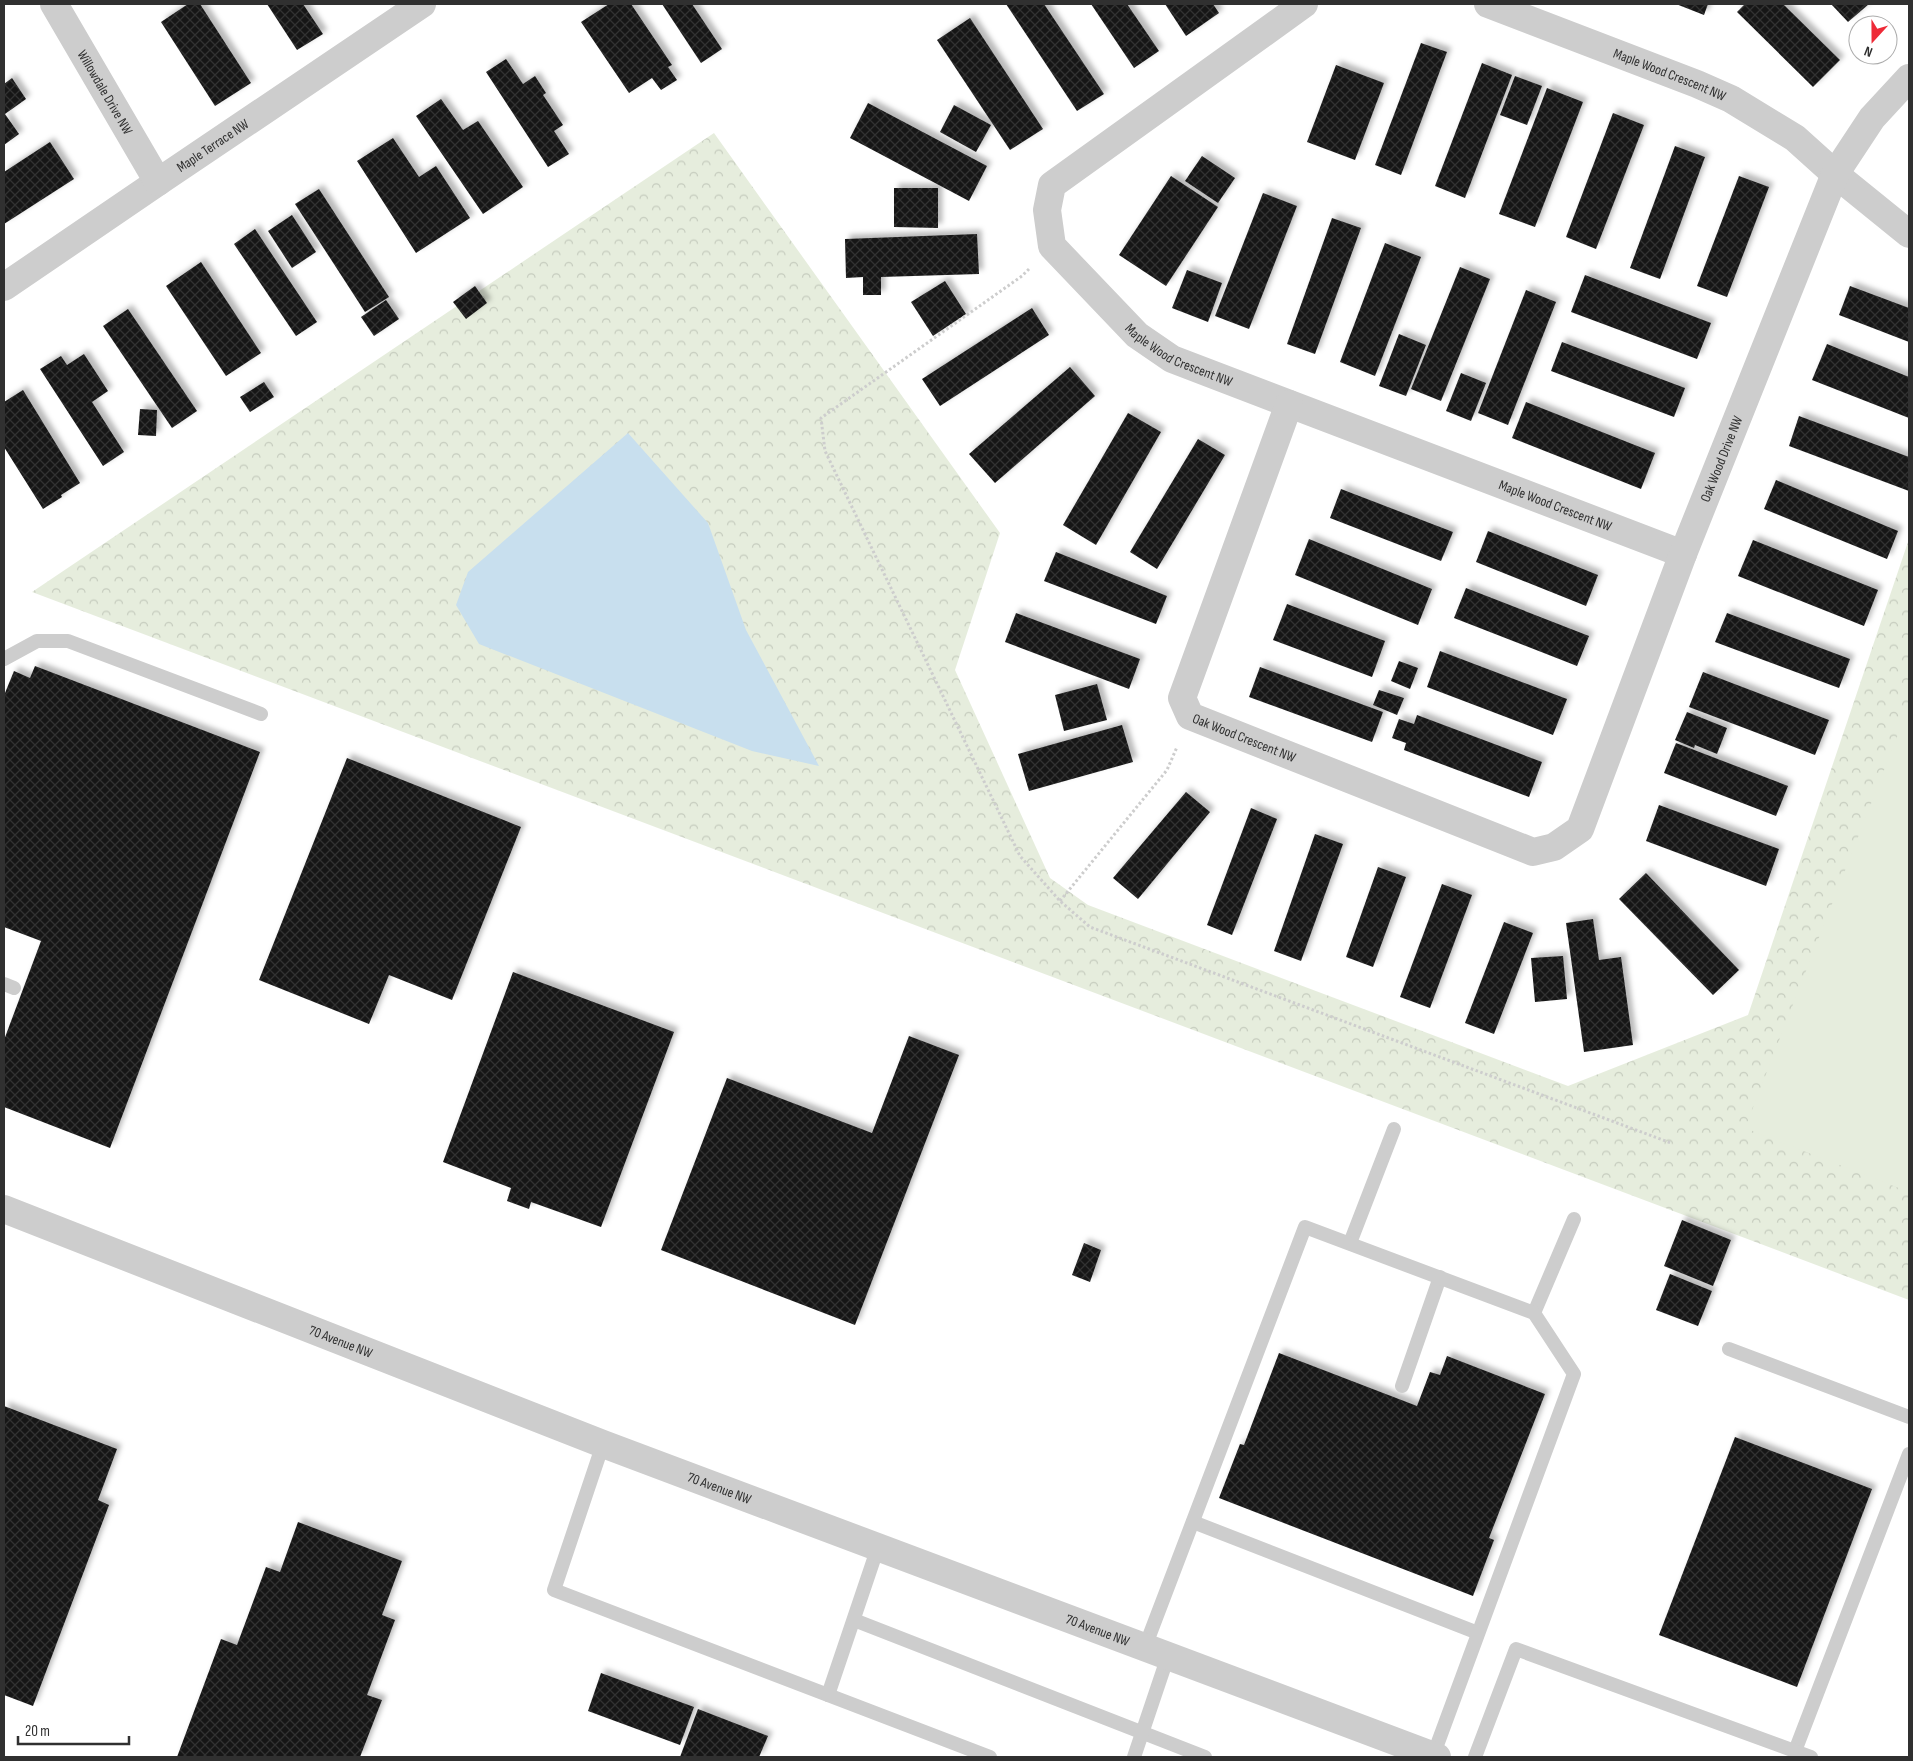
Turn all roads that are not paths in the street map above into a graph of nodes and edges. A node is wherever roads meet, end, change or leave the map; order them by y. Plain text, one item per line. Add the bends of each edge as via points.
1 (54, 4) edge
2 (422, 4) edge
3 (1304, 4) edge
4 (1488, 4) edge
5 (1909, 78) edge
6 (1835, 174) junction
7 (158, 182) junction
8 (1909, 234) edge
9 (4, 287) edge
10 (1289, 404) junction
11 (1683, 554) junction
12 (4, 658) edge
13 (260, 714) dead end
14 (1554, 847) joint
15 (1394, 1129) dead end
16 (4, 1209) edge
17 (1574, 1219) dead end
18 (1350, 1243) junction
19 (1440, 1277) junction
20 (1534, 1312) junction
21 (1730, 1349) dead end
22 (1402, 1386) dead end
23 (1909, 1417) edge
24 (603, 1444) junction
25 (1909, 1454) edge
26 (1193, 1522) junction
27 (878, 1547) junction
28 (854, 1620) junction
29 (1478, 1633) junction
30 (1157, 1652) junction
31 (828, 1695) junction
32 (1143, 1733) junction
33 (1391, 1749) edge
34 (1795, 1751) junction
35 (1435, 1756) edge
36 (990, 1757) edge
37 (1134, 1757) edge
38 (1205, 1757) edge
39 (1475, 1757) edge
40 (1811, 1757) edge

1 - 7 street, Willowdale Drive NW
2 - 7 street, Maple Terrace NW
3 - 10 street, Maple Wood Crescent NW via 1052,185 1047,210 1052,246 1137,335 1172,360
4 - 6 street, Maple Wood Crescent NW via 1730,99 1795,138
5 - 6 street, Oak Wood Drive NW via 1872,118
6 - 8 street, Maple Wood Crescent NW
6 - 11 street, Oak Wood Drive NW
7 - 9 street, Maple Terrace NW
10 - 11 street, Maple Wood Crescent NW
10 - 14 street, Oak Wood Crescent NW via 1182,698 1190,716 1533,852
11 - 14 street, Oak Wood Drive NW via 1580,829
12 - 13 lane via 37,640 68,641
15 - 18 lane
16 - 24 street, 70 Avenue NW
17 - 20 lane
18 - 19 lane
18 - 26 lane via 1305,1227
19 - 20 lane
19 - 22 lane
20 - 29 lane via 1574,1374
21 - 23 lane
24 - 27 street, 70 Avenue NW
24 - 31 lane via 554,1590
25 - 34 lane
26 - 29 lane
26 - 30 lane
27 - 28 lane
27 - 30 street, 70 Avenue NW
28 - 31 lane
28 - 32 lane
29 - 35 lane
30 - 32 lane
30 - 33 street, 70 Avenue NW
31 - 36 lane
32 - 37 lane
32 - 38 lane
33 - 35 street, 70 Avenue NW
34 - 39 lane via 1516,1649
34 - 40 lane

